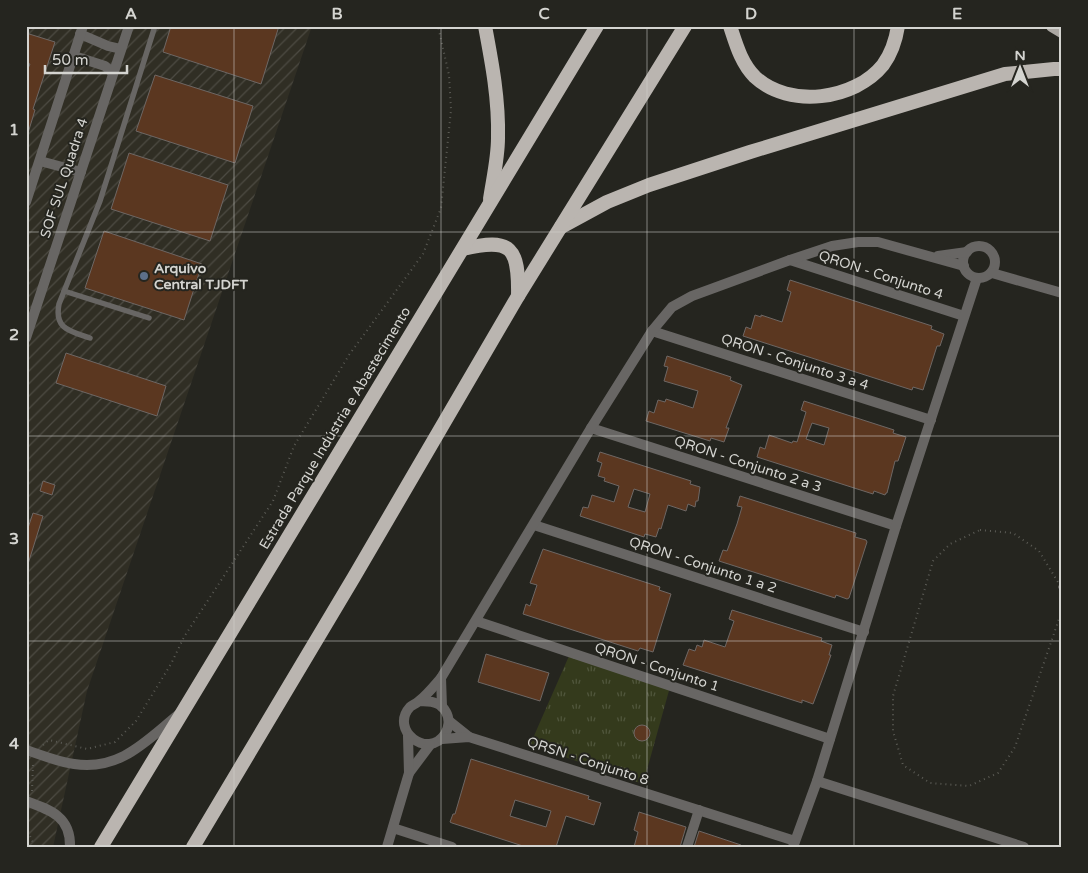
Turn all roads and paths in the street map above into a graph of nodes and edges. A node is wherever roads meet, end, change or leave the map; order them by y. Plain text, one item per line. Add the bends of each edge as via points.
1 (128, 26) edge
2 (155, 26) edge
3 (438, 26) edge
4 (485, 26) edge
5 (597, 26) edge
6 (685, 26) edge
7 (730, 26) edge
8 (898, 26) edge
9 (1052, 26) edge
10 (82, 30) edge
11 (1062, 32) edge
12 (121, 48) junction
13 (74, 56) junction
14 (1062, 69) edge
15 (113, 73) junction
16 (40, 161) junction
17 (81, 172) junction
18 (26, 202) edge
19 (489, 205) junction
20 (560, 227) junction
21 (463, 249) junction
22 (967, 252) junction
23 (932, 256) junction
24 (790, 260) junction
25 (964, 266) junction
26 (992, 272) junction
27 (976, 278) junction
28 (64, 291) junction
29 (1062, 293) edge
30 (518, 296) junction
31 (964, 316) junction
32 (148, 318) dead end
33 (652, 331) junction
34 (26, 338) edge
35 (90, 338) dead end
36 (931, 420) junction
37 (591, 428) junction
38 (534, 525) junction
39 (896, 526) junction
40 (1061, 586) edge
41 (476, 621) junction
42 (864, 632) junction
43 (441, 678) junction
44 (419, 701) junction
45 (442, 707) junction
46 (186, 708) junction
47 (449, 721) junction
48 (408, 736) junction
49 (469, 737) junction
50 (442, 739) junction
51 (830, 739) junction
52 (430, 745) junction
53 (31, 752) edge
54 (409, 773) junction
55 (817, 781) junction
56 (29, 802) edge
57 (699, 810) junction
58 (26, 827) edge
59 (393, 828) junction
60 (794, 844) edge
61 (194, 845) edge
62 (35, 847) edge
63 (70, 847) edge
64 (101, 847) edge
65 (387, 847) edge
66 (452, 847) edge
67 (688, 847) edge
68 (1024, 847) edge

1 - 12 street, SOF SUL Quadra 4
2 - 28 lane via 100,201
3 - 53 path via 449,75 451,110 441,208 423,254 349,355 294,446 273,501 184,637 136,721 115,742 87,749 49,740
4 - 19 highway via 498,113 498,139
5 - 19 highway, Estrada Parque Indústria e Abastecimento
6 - 20 highway
7 - 8 highway via 740,56 756,77 777,90 800,96 824,97 869,79 884,64 896,40
9 - 11 main road
10 - 12 street via 108,46
10 - 13 street
12 - 15 street, SOF SUL Quadra 4
13 - 15 street via 104,66
13 - 16 street
14 - 20 highway via 1005,74 750,152 649,185 607,202
15 - 17 street, SOF SUL Quadra 4
16 - 17 street
16 - 18 street
17 - 34 street, SOF SUL Quadra 4
19 - 21 highway, Estrada Parque Indústria e Abastecimento
20 - 30 highway
21 - 30 highway via 496,245 513,253 518,272
21 - 46 highway, Estrada Parque Indústria e Abastecimento
22 - 23 street
22 - 25 street
22 - 26 street via 973,248 986,248 995,259
23 - 24 street via 878,242 858,242 832,246
23 - 25 street
24 - 31 street, QRON - Conjunto 4
24 - 33 street via 692,296 672,307
25 - 27 street via 970,276
26 - 27 street
26 - 29 street
27 - 31 street
28 - 32 lane
28 - 35 lane via 58,311 62,326
30 - 61 highway
31 - 36 street
33 - 36 street, QRON - Conjunto 3 a 4
33 - 37 street
36 - 39 street
37 - 38 street
37 - 39 street, QRON - Conjunto 2 a 3
38 - 41 street
38 - 42 street, QRON - Conjunto 1 a 2
39 - 42 street
40 - 40 path via 1039,551 1013,533 980,530 950,544 933,561 893,696 893,731 903,766 930,783 969,786 998,773 1015,747 1060,616
41 - 43 street
41 - 51 street, QRON - Conjunto 1
42 - 51 street
43 - 44 street
43 - 45 street
44 - 45 street via 432,701
44 - 48 street via 405,716 404,727
45 - 47 street
46 - 53 street via 128,756 102,765 73,764
46 - 64 highway, Estrada Parque Indústria e Abastecimento
47 - 49 street, QRSN - Conjunto 8
47 - 50 street
48 - 52 street via 418,744
48 - 54 street
49 - 50 street, QRSN - Conjunto 8
49 - 57 street, QRSN - Conjunto 8
50 - 52 street
51 - 55 street
52 - 54 street
53 - 56 path
54 - 59 street
55 - 60 street
55 - 68 street
56 - 63 street via 54,812 64,821 69,831
57 - 60 street, QRSN - Conjunto 8
57 - 67 street
58 - 62 path
59 - 65 street
59 - 66 street

